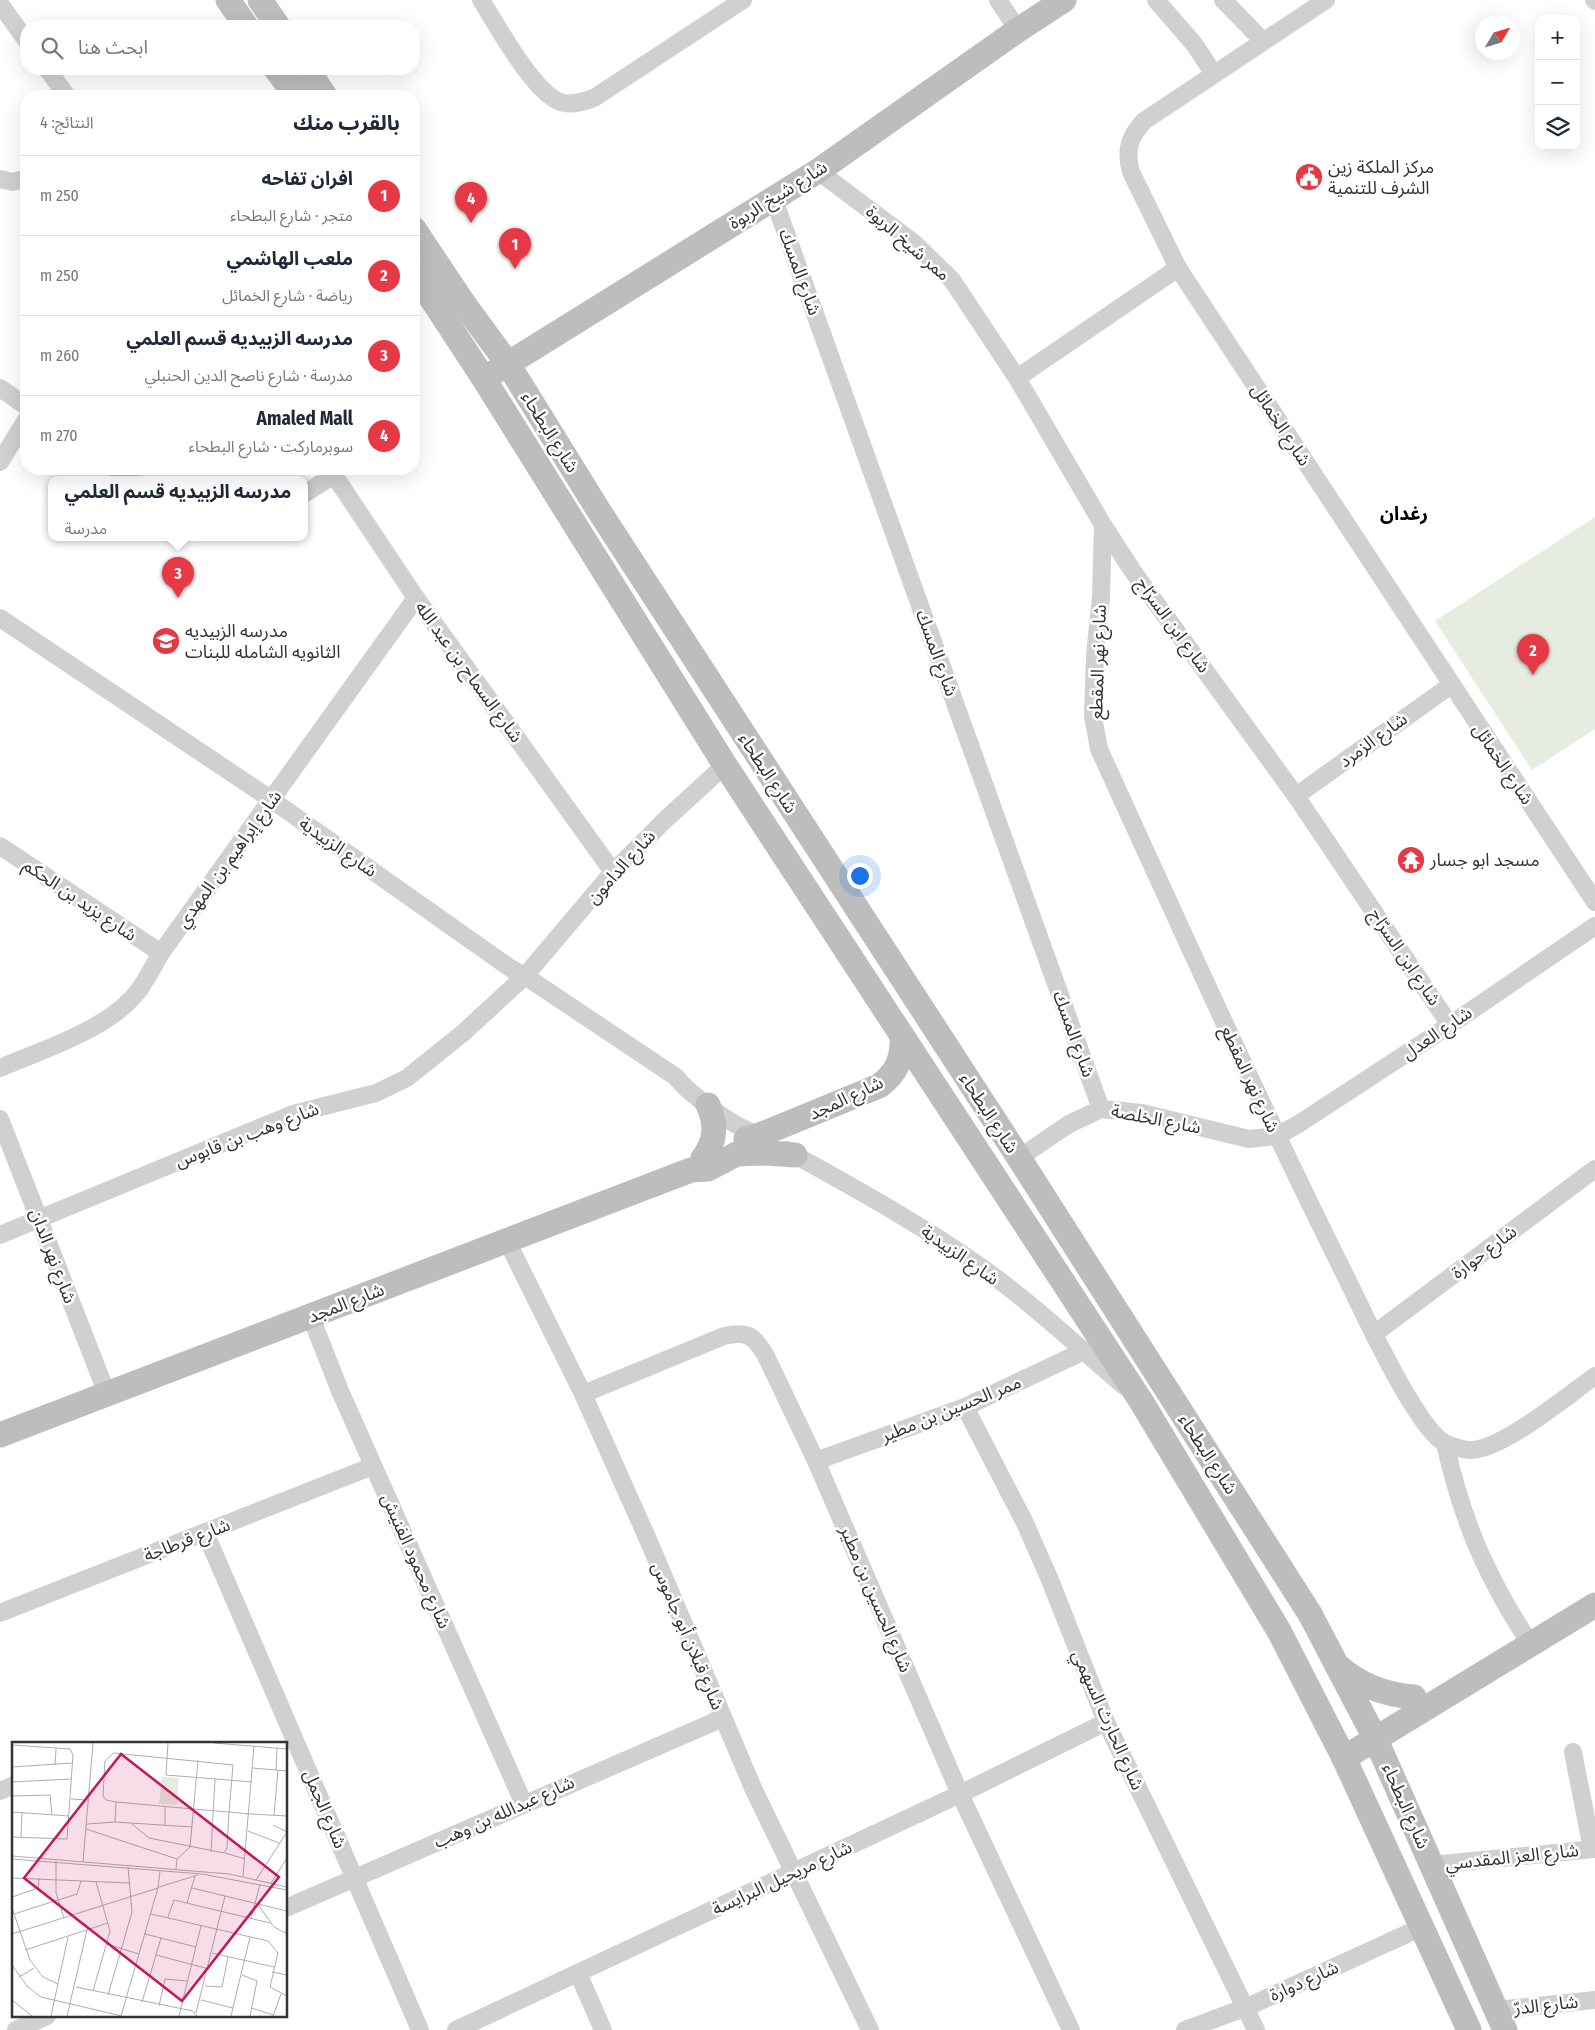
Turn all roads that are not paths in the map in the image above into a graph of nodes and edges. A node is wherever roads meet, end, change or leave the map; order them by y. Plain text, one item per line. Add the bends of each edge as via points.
1 (228, 0) edge
2 (260, 0) edge
3 (481, 0) edge
4 (743, 0) edge
5 (998, 0) edge
6 (1064, 0) edge
7 (1156, 0) edge
8 (1222, 0) edge
9 (1326, 0) edge
10 (0, 4) edge
11 (242, 20) edge
12 (274, 20) edge
13 (1018, 30) junction
14 (20, 32) edge
15 (1263, 41) junction
16 (1214, 74) junction
17 (51, 75) edge
18 (280, 75) edge
19 (311, 75) edge
20 (63, 90) edge
21 (292, 90) edge
22 (321, 90) edge
23 (818, 171) junction
24 (0, 179) edge
25 (20, 180) edge
26 (773, 198) junction
27 (420, 238) edge
28 (1178, 268) junction
29 (420, 281) edge
30 (508, 364) junction
31 (1017, 378) junction
32 (484, 379) junction
33 (0, 388) edge
34 (20, 402) edge
35 (20, 430) edge
36 (0, 462) edge
37 (328, 475) edge
38 (334, 475) edge
39 (308, 491) edge
40 (1103, 525) junction
41 (416, 598) junction
42 (0, 618) edge
43 (1451, 685) junction
44 (751, 748) junction
45 (726, 766) junction
46 (1296, 796) junction
47 (272, 800) junction
48 (0, 846) edge
49 (613, 872) junction
50 (1595, 902) edge
51 (1595, 926) edge
52 (160, 953) junction
53 (525, 976) junction
54 (1450, 1024) junction
55 (902, 1036) junction
56 (0, 1068) edge
57 (676, 1077) junction
58 (708, 1105) junction
59 (1101, 1109) junction
60 (0, 1119) edge
61 (760, 1135) junction
62 (1276, 1136) junction
63 (737, 1154) junction
64 (796, 1155) junction
65 (1019, 1158) junction
66 (697, 1164) junction
67 (1595, 1170) edge
68 (38, 1219) junction
69 (0, 1235) edge
70 (507, 1241) junction
71 (311, 1317) junction
72 (1374, 1334) junction
73 (1084, 1351) junction
74 (1595, 1376) edge
75 (107, 1394) junction
76 (583, 1394) junction
77 (1141, 1401) junction
78 (965, 1407) junction
79 (0, 1436) edge
80 (1445, 1443) junction
81 (816, 1461) junction
82 (374, 1466) junction
83 (205, 1532) junction
84 (1595, 1605) edge
85 (0, 1613) edge
86 (1531, 1644) junction
87 (1337, 1664) junction
88 (1414, 1697) junction
89 (1444, 1698) junction
90 (722, 1718) junction
91 (1106, 1722) junction
92 (1372, 1732) junction
93 (1340, 1751) junction
94 (1573, 1752) dead end
95 (12, 1786) edge
96 (0, 1791) edge
97 (960, 1794) junction
98 (524, 1804) junction
99 (1594, 1849) edge
100 (1432, 1865) junction
101 (793, 1872) junction
102 (354, 1878) junction
103 (288, 1907) edge
104 (1422, 1927) junction
105 (578, 1973) junction
106 (1595, 2000) edge
107 (43, 2018) edge
108 (1501, 2020) edge
109 (1251, 2022) edge
110 (16, 2030) edge
111 (420, 2030) edge
112 (456, 2030) edge
113 (603, 2030) edge
114 (870, 2030) edge
115 (1071, 2030) edge
116 (1185, 2030) edge
117 (1469, 2030) edge

1 - 11 street
2 - 12 street
3 - 4 street via 534,82 547,95 563,103 594,98
5 - 13 street
6 - 13 street, شارع شيخ الربوة
7 - 16 street via 1194,44
8 - 15 street
9 - 15 street, شارع الخمائل
10 - 14 street
13 - 23 street, شارع شيخ الربوة
15 - 16 street, شارع الخمائل
16 - 28 street, شارع الخمائل via 1144,121 1128,142 1127,158 1131,172
17 - 20 street
18 - 21 street
19 - 22 street
23 - 26 street, شارع شيخ الربوة
23 - 31 street, ممر شيخ الربوة via 914,243 952,280
24 - 25 street
26 - 30 street, شارع شيخ الربوة
26 - 59 street, شارع المسك
27 - 30 street, شارع البطحاء
28 - 31 street
28 - 43 street, شارع الخمائل
29 - 32 street, شارع البطحاء
30 - 32 street, شارع شيخ الربوة
30 - 44 street, شارع البطحاء
31 - 40 street, شارع ابن السرّاج
32 - 45 street, شارع البطحاء
33 - 34 street
35 - 36 street
37 - 39 street
38 - 41 street, شارع السماح بن عبد الله
40 - 46 street, شارع ابن السرّاج
40 - 62 street, شارع نهر المقطع via 1093,716 1099,749
41 - 47 street, شارع إبراهيم بن المهدي
41 - 49 street, شارع السماح بن عبد الله
42 - 47 street, شارع الزبيدية
43 - 46 street, شارع الزمرد
43 - 50 street, شارع الخمائل
44 - 45 street
44 - 65 street, شارع البطحاء
45 - 49 street, شارع الدامون via 658,826
45 - 55 street, شارع البطحاء
46 - 54 street, شارع ابن السرّاج
47 - 52 street, شارع إبراهيم بن المهدي
47 - 53 street, شارع الزبيدية
48 - 52 street, شارع يزيد بن الحكم
49 - 53 street, شارع الدامون
51 - 54 street, شارع العدل
52 - 56 street, شارع إبراهيم بن المهدي via 140,989 110,1018
53 - 57 street, شارع الزبيدية
53 - 68 street, شارع وهب بن قابوس via 408,1078 376,1093 293,1114
54 - 62 street, شارع العدل via 1297,1126
55 - 61 street, شارع المجد via 901,1059 888,1079 879,1086
55 - 77 street, شارع البطحاء
57 - 58 street, شارع الزبيدية
57 - 61 street, شارع الزبيدية via 692,1081 754,1123
58 - 61 street, شارع الزبيدية via 744,1129
58 - 66 street via 713,1115 714,1138 710,1149
59 - 62 street, شارع الخلصة via 1142,1113 1250,1139
59 - 65 street, شارع الخلصة via 1069,1124
60 - 68 street, شارع نهر الدان
61 - 63 street, شارع المجد via 758,1142
61 - 64 street, شارع الزبيدية
61 - 66 street, شارع المجد via 749,1137
62 - 72 street, شارع نهر المقطع
63 - 64 street
63 - 66 street, شارع المجد via 708,1169
64 - 73 street, شارع الزبيدية via 914,1223 982,1268
65 - 87 street, شارع البطحاء via 1310,1614
66 - 70 street, شارع المجد
67 - 72 street, شارع حوارة
68 - 69 street, شارع وهب بن قابوس
68 - 75 street, شارع نهر الدان
70 - 71 street, شارع المجد
70 - 76 street, شارع قبلان أبو جاموس
71 - 75 street, شارع المجد
71 - 82 street, شارع محمود الفنيش
72 - 80 street, شارع نهر المقطع via 1419,1416
73 - 77 street, شارع الزبيدية
73 - 78 street, ممر الحسين بن مطير
74 - 80 street, شارع نهر المقطع via 1506,1439 1469,1450
75 - 79 street, شارع المجد
76 - 81 street, شارع الحسين بن مطير via 739,1332 749,1335 765,1354
76 - 90 street, شارع قبلان أبو جاموس
77 - 93 street, شارع البطحاء via 1279,1631
78 - 81 street, ممر الحسين بن مطير
78 - 91 street, شارع الحارث السهمي via 1025,1523
80 - 86 street via 1456,1488 1477,1548 1506,1606
81 - 97 street, شارع الحسين بن مطير
82 - 83 street, شارع قرطاجة
82 - 98 street, شارع محمود الفنيش
83 - 85 street, شارع قرطاجة
83 - 102 street, شارع الجمل
84 - 86 street
86 - 89 street
87 - 88 street via 1372,1688
87 - 92 street, شارع البطحاء
88 - 89 street via 1429,1693
88 - 92 street
89 - 92 street
90 - 98 street, شارع عبدالله بن وهب
90 - 101 street, شارع قبلان أبو جاموس
91 - 97 street, شارع مريحيل البرايسة
91 - 109 street, شارع الحارث السهمي
92 - 93 street
92 - 100 street, شارع البطحاء
93 - 104 street, شارع البطحاء
94 - 99 street, شارع العز المقدسي
95 - 96 street
97 - 101 street, شارع مريحيل البرايسة
97 - 115 street, شارع الحسين بن مطير
98 - 102 street, شارع عبدالله بن وهب
99 - 100 street, شارع العز المقدسي
100 - 108 street, شارع البطحاء
101 - 105 street, شارع مريحيل البرايسة
101 - 114 street, شارع قبلان أبو جاموس
102 - 103 street, شارع عبدالله بن وهب
102 - 111 street, شارع الجمل
104 - 109 street, شارع دوارة
104 - 117 street, شارع البطحاء
105 - 112 street, شارع مريحيل البرايسة
105 - 113 street
106 - 108 street, شارع الدرّ
107 - 110 street
109 - 116 street, شارع دوارة

